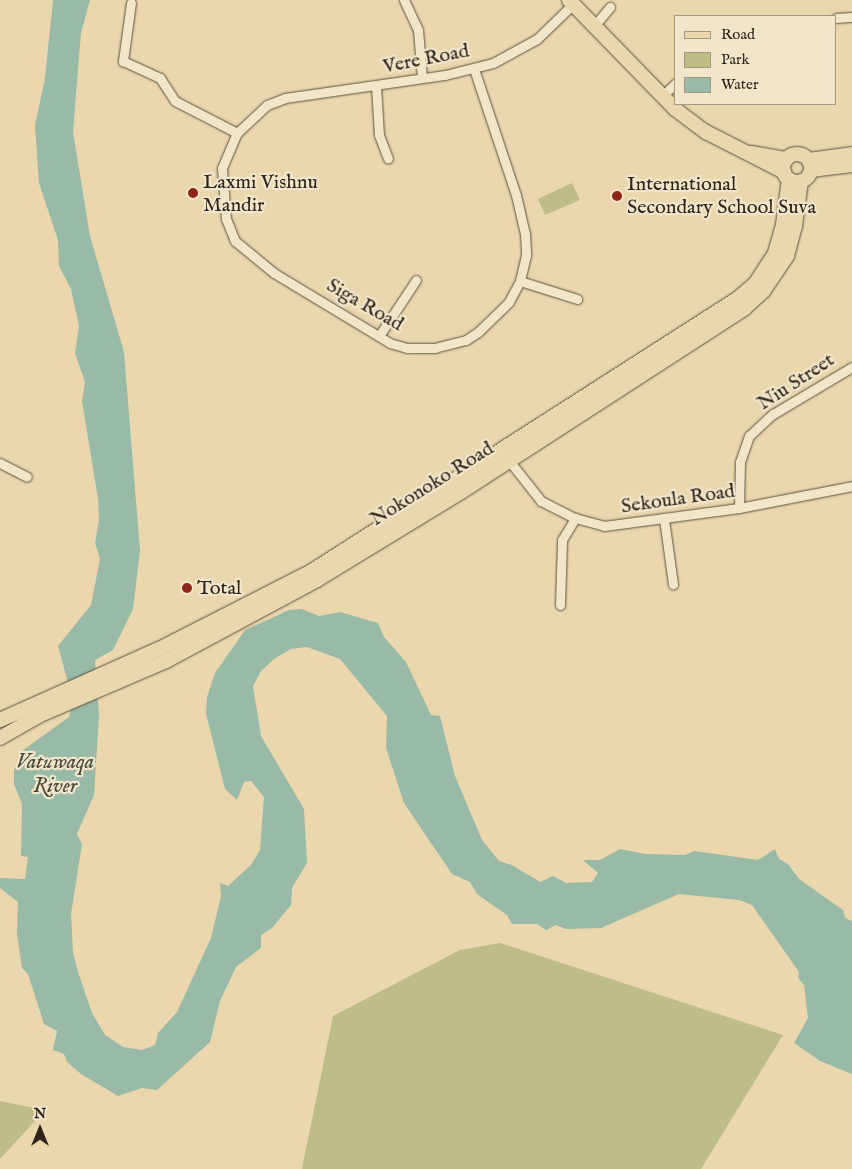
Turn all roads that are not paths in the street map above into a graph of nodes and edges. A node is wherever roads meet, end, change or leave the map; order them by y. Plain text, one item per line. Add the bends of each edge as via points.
1 (404, 0) edge
2 (131, 2) dead end
3 (571, 2) edge
4 (610, 7) dead end
5 (852, 17) edge
6 (837, 18) edge
7 (594, 26) junction
8 (474, 69) junction
9 (422, 78) junction
10 (674, 85) edge
11 (376, 86) junction
12 (662, 96) junction
13 (267, 105) joint
14 (237, 133) junction
15 (852, 154) edge
16 (388, 158) dead end
17 (810, 165) junction
18 (852, 165) edge
19 (790, 173) junction
20 (416, 280) dead end
21 (520, 281) junction
22 (577, 299) dead end
23 (379, 336) junction
24 (852, 367) edge
25 (505, 455) junction
26 (0, 463) edge
27 (27, 477) dead end
28 (852, 486) edge
29 (739, 508) junction
30 (575, 518) junction
31 (664, 519) junction
32 (673, 584) dead end
33 (560, 605) dead end
34 (63, 699) junction
35 (0, 720) edge
36 (0, 738) edge

1 - 9 street via 418,30
2 - 14 street via 123,62 160,78 175,101
3 - 7 main road
3 - 8 street, Vere Road via 557,23 516,53
4 - 7 street
5 - 6 street
7 - 12 main road
8 - 9 street, Vere Road
8 - 21 street, Siga Road via 526,233 526,255
9 - 11 street, Vere Road
10 - 12 street
11 - 13 street, Vere Road via 285,98
11 - 16 street via 380,135
12 - 19 main road via 706,132
13 - 14 street, Siga Road
14 - 23 street, Siga Road via 226,153 221,185 226,219 235,241 274,273
15 - 17 main road
17 - 18 main road
17 - 19 main road via 808,177
17 - 19 main road via 798,154
19 - 25 main road, Nokonoko Road via 784,225 775,253 748,291
20 - 23 street
21 - 22 street
21 - 23 street, Siga Road via 501,312 466,340 435,348 407,348
24 - 29 street, Niu Street via 808,391 749,436 741,453
25 - 30 street, Sekoula Road via 521,479 542,501
25 - 34 main road, Nokonoko Road via 282,592
26 - 27 street
28 - 29 street, Sekoula Road
29 - 31 street, Sekoula Road
30 - 31 street, Sekoula Road via 604,526
30 - 33 street via 562,540
31 - 32 street
34 - 35 main road, Nokonoko Road
34 - 36 main road, Nokonoko Road

